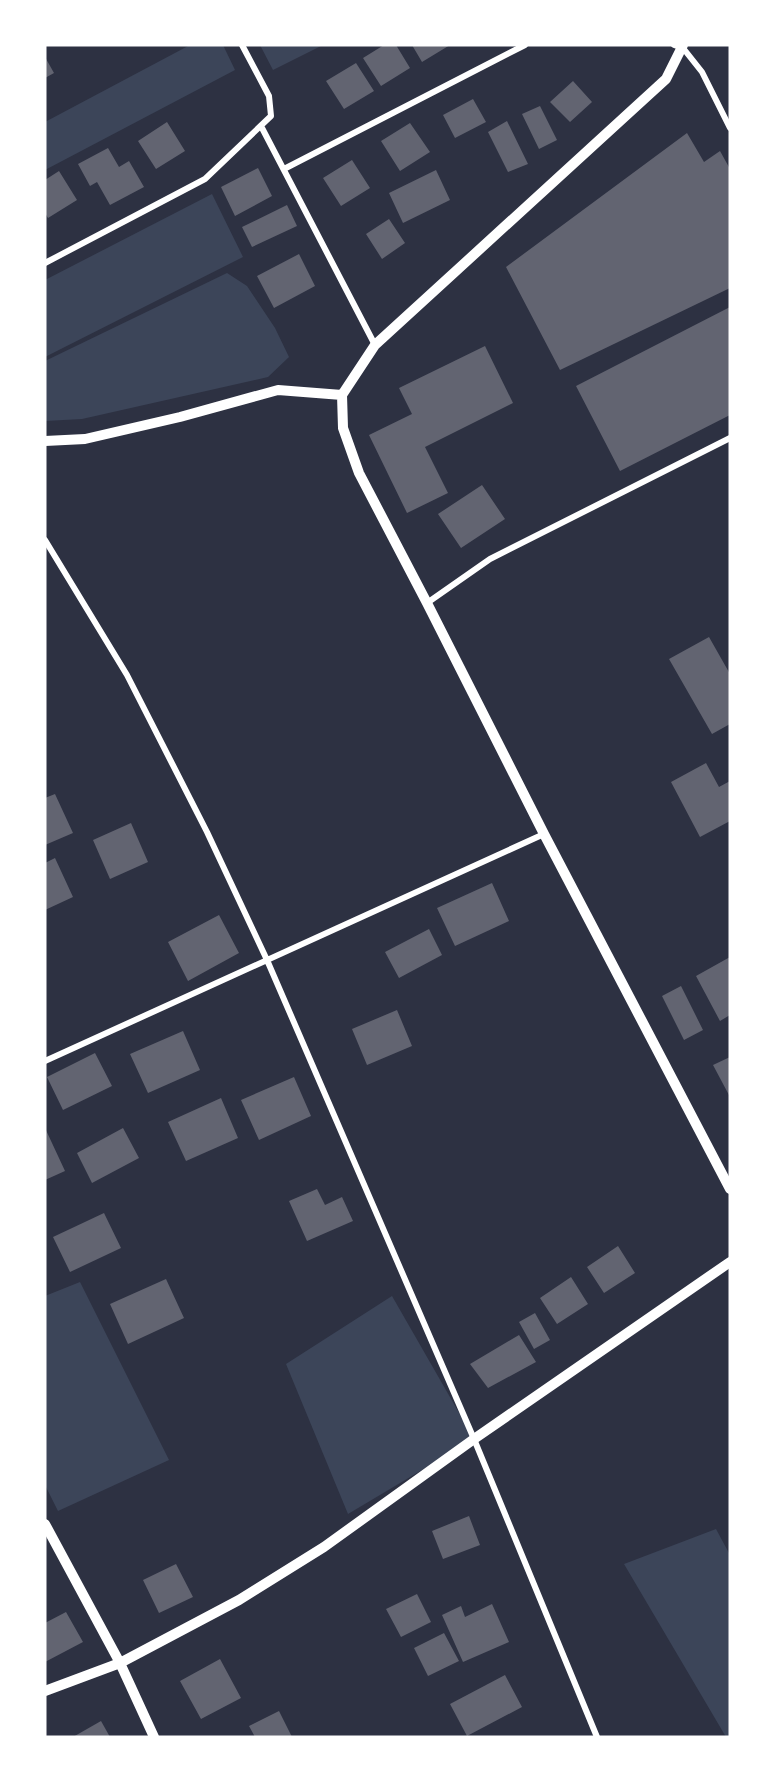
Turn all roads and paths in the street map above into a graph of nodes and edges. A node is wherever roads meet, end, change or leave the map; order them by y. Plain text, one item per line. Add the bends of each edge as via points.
1 (242, 45) edge
2 (525, 45) edge
3 (680, 46) edge
4 (261, 126) junction
5 (730, 128) edge
6 (284, 169) junction
7 (45, 263) edge
8 (375, 345) junction
9 (342, 395) junction
10 (730, 438) edge
11 (45, 441) edge
12 (46, 545) edge
13 (428, 603) junction
14 (544, 834) junction
15 (267, 960) junction
16 (45, 1061) edge
17 (730, 1189) edge
18 (730, 1262) edge
19 (474, 1439) junction
20 (45, 1524) edge
21 (120, 1663) junction
22 (45, 1690) edge
23 (154, 1737) edge
24 (597, 1737) edge

1 - 4 street via 269,96 271,116
2 - 6 street
3 - 5 street via 702,72
3 - 8 street via 666,79
4 - 6 street
4 - 7 street via 205,179
6 - 8 street
8 - 9 street
9 - 11 street via 278,390 85,439
9 - 13 street via 343,428 359,473
10 - 13 street via 490,559
12 - 15 street via 127,675
13 - 14 street
14 - 15 street
14 - 17 street
15 - 16 street
15 - 19 street
18 - 19 street
19 - 21 street via 324,1547 239,1600
19 - 24 street
20 - 21 street
21 - 22 street
21 - 23 street

